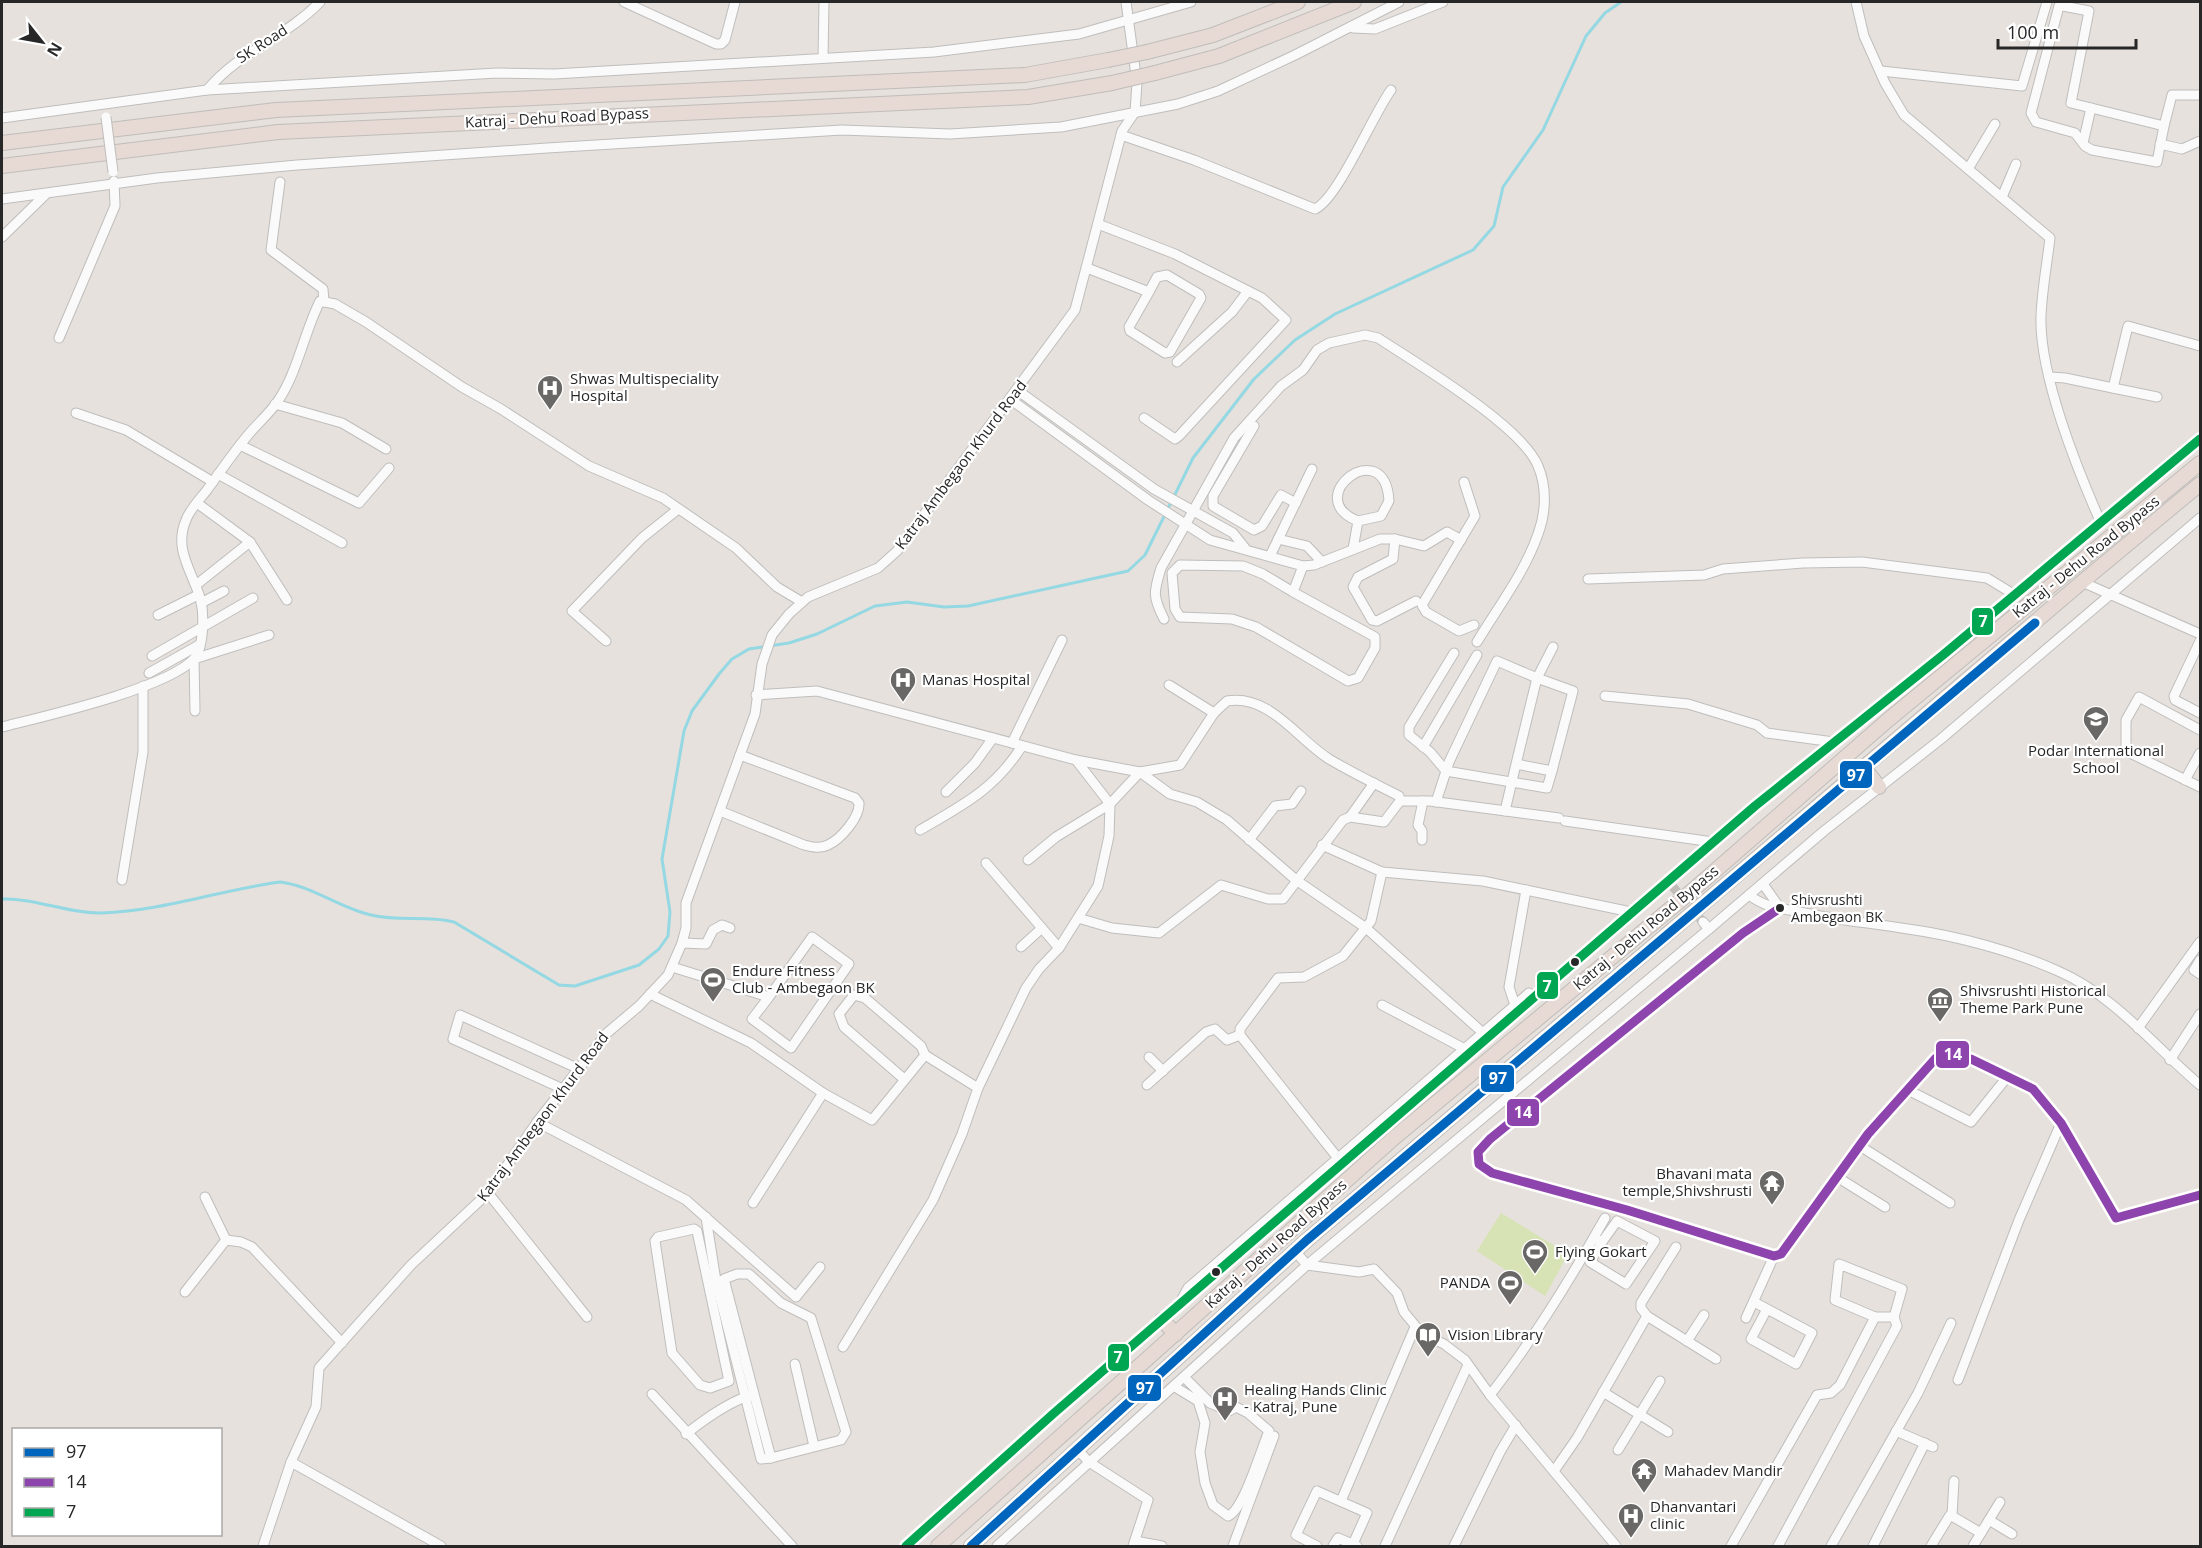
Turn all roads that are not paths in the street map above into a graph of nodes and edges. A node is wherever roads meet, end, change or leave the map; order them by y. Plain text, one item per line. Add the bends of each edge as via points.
1 (320, 2) edge
2 (624, 2) edge
3 (735, 2) edge
4 (824, 2) edge
5 (1126, 2) edge
6 (1191, 2) edge
7 (1299, 2) edge
8 (1354, 2) edge
9 (1399, 2) edge
10 (1443, 2) edge
11 (1856, 2) edge
12 (2047, 2) edge
13 (2063, 4) edge
14 (1127, 21) junction
15 (1350, 28) junction
16 (823, 58) junction
17 (1881, 71) junction
18 (207, 90) junction
19 (1391, 90) dead end
20 (2200, 95) edge
21 (104, 104) junction
22 (2091, 108) junction
23 (1135, 112) junction
24 (2, 118) edge
25 (1995, 124) dead end
26 (2164, 126) junction
27 (1121, 135) junction
28 (2200, 141) edge
29 (2, 143) edge
30 (2083, 143) junction
31 (2160, 144) junction
32 (2016, 164) dead end
33 (2, 166) edge
34 (1968, 169) junction
35 (280, 182) dead end
36 (115, 184) junction
37 (45, 195) junction
38 (2002, 197) junction
39 (2, 199) edge
40 (1098, 224) junction
41 (2, 237) edge
42 (1087, 268) junction
43 (1248, 291) junction
44 (1149, 292) junction
45 (324, 302) junction
46 (60, 338) dead end
47 (2200, 346) edge
48 (1177, 362) dead end
49 (2050, 377) junction
50 (2113, 388) junction
51 (1017, 390) junction
52 (2157, 397) dead end
53 (1010, 399) junction
54 (275, 404) junction
55 (76, 413) dead end
56 (1144, 418) dead end
57 (1254, 426) dead end
58 (2200, 439) edge
59 (240, 445) junction
60 (387, 449) dead end
61 (2200, 463) edge
62 (389, 468) dead end
63 (1312, 469) dead end
64 (216, 478) junction
65 (1464, 482) dead end
66 (2200, 484) edge
67 (1296, 502) junction
68 (197, 503) junction
69 (1188, 509) junction
70 (677, 510) junction
71 (2200, 518) edge
72 (1358, 521) junction
73 (1181, 522) junction
74 (2101, 523) junction
75 (1278, 539) junction
76 (1395, 539) junction
77 (1461, 540) junction
78 (250, 542) junction
79 (342, 543) dead end
80 (1245, 548) junction
81 (1353, 549) junction
82 (1270, 556) junction
83 (1322, 562) junction
84 (1303, 566) junction
85 (1588, 579) dead end
86 (2082, 582) junction
87 (224, 591) dead end
88 (1293, 592) junction
89 (199, 594) junction
90 (2015, 595) junction
91 (2110, 596) junction
92 (253, 598) dead end
93 (287, 600) dead end
94 (1416, 601) dead end
95 (802, 602) junction
96 (158, 615) dead end
97 (1164, 619) dead end
98 (1474, 625) dead end
99 (201, 628) junction
100 (2200, 634) edge
101 (269, 635) dead end
102 (1062, 640) dead end
103 (606, 641) dead end
104 (2200, 641) edge
105 (1477, 642) dead end
106 (199, 645) junction
107 (1553, 647) dead end
108 (1454, 653) dead end
109 (2198, 653) edge
110 (1477, 655) dead end
111 (152, 656) dead end
112 (194, 659) junction
113 (149, 673) dead end
114 (1538, 678) junction
115 (1169, 685) dead end
116 (143, 686) junction
117 (756, 695) junction
118 (1605, 696) dead end
119 (195, 711) dead end
120 (1214, 713) junction
121 (2200, 713) edge
122 (2, 727) edge
123 (2200, 730) edge
124 (993, 738) junction
125 (1834, 742) junction
126 (1012, 743) junction
127 (1022, 746) junction
128 (1423, 747) junction
129 (2200, 753) edge
130 (740, 755) junction
131 (1076, 760) junction
132 (1516, 764) junction
133 (1865, 769) junction
134 (1446, 771) junction
135 (1552, 771) junction
136 (1140, 772) junction
137 (2186, 780) junction
138 (1512, 782) junction
139 (1374, 783) junction
140 (2199, 786) edge
141 (1879, 787) junction
142 (1301, 791) dead end
143 (946, 792) dead end
144 (1399, 796) dead end
145 (1423, 801) junction
146 (1436, 802) junction
147 (1110, 804) junction
148 (720, 811) junction
149 (1505, 811) junction
150 (1350, 817) junction
151 (920, 831) dead end
152 (1249, 840) junction
153 (1422, 840) dead end
154 (1713, 842) junction
155 (1322, 845) junction
156 (1028, 860) dead end
157 (986, 863) dead end
158 (1382, 872) junction
159 (122, 880) dead end
160 (1296, 880) junction
161 (1763, 884) junction
162 (1526, 890) junction
163 (1749, 895) junction
164 (1780, 908) junction
165 (1631, 912) junction
166 (1078, 918) junction
167 (730, 928) dead end
168 (1042, 928) junction
169 (1366, 928) junction
170 (2200, 942) edge
171 (682, 943) junction
172 (1021, 947) dead end
173 (1059, 948) junction
174 (2200, 960) edge
175 (672, 967) junction
176 (2200, 974) edge
177 (1554, 980) junction
178 (650, 994) junction
179 (769, 997) junction
180 (1382, 1005) dead end
181 (1515, 1005) junction
182 (2200, 1014) edge
183 (2138, 1028) junction
184 (1482, 1032) junction
185 (1240, 1035) junction
186 (1463, 1048) junction
187 (925, 1054) junction
188 (1149, 1057) dead end
189 (2170, 1060) junction
190 (579, 1069) junction
191 (1163, 1071) junction
192 (2008, 1076) junction
193 (904, 1078) junction
194 (1147, 1085) dead end
195 (2200, 1085) edge
196 (978, 1088) junction
197 (563, 1089) junction
198 (1908, 1090) junction
199 (823, 1093) junction
200 (537, 1122) junction
201 (2061, 1124) junction
202 (1860, 1146) junction
203 (1337, 1157) junction
204 (1837, 1177) junction
205 (488, 1193) junction
206 (2200, 1195) edge
207 (205, 1197) dead end
208 (753, 1203) dead end
209 (1950, 1203) dead end
210 (1885, 1207) dead end
211 (706, 1217) junction
212 (1605, 1218) dead end
213 (226, 1240) junction
214 (1598, 1240) junction
215 (1676, 1247) dead end
216 (1295, 1251) junction
217 (1774, 1256) junction
218 (1307, 1265) junction
219 (820, 1267) dead end
220 (717, 1281) junction
221 (185, 1292) dead end
222 (1754, 1302) junction
223 (1179, 1305) junction
224 (1767, 1309) junction
225 (1704, 1315) dead end
226 (1647, 1316) junction
227 (587, 1317) dead end
228 (1875, 1317) junction
229 (1894, 1317) junction
230 (1746, 1318) dead end
231 (1162, 1320) junction
232 (1951, 1323) dead end
233 (1415, 1327) junction
234 (1176, 1334) junction
235 (1687, 1341) junction
236 (342, 1343) junction
237 (843, 1347) dead end
238 (1716, 1359) dead end
239 (795, 1364) dead end
240 (1468, 1365) junction
241 (1185, 1378) junction
242 (1958, 1380) dead end
243 (1660, 1381) dead end
244 (1175, 1387) junction
245 (1603, 1392) junction
246 (652, 1394) dead end
247 (754, 1394) junction
248 (1490, 1395) junction
249 (744, 1397) junction
250 (1640, 1414) junction
251 (1516, 1425) junction
252 (1896, 1431) junction
253 (1668, 1432) dead end
254 (686, 1434) junction
255 (1275, 1436) dead end
256 (814, 1446) junction
257 (1078, 1450) junction
258 (1618, 1450) dead end
259 (771, 1458) junction
260 (291, 1462) junction
261 (1089, 1462) junction
262 (1554, 1471) junction
263 (1954, 1481) dead end
264 (1341, 1502) junction
265 (2000, 1502) dead end
266 (1952, 1515) junction
267 (1989, 1520) junction
268 (1981, 1533) junction
269 (2012, 1534) dead end
270 (1134, 1544) edge
271 (1356, 1545) edge
272 (263, 1546) edge
273 (441, 1546) edge
274 (792, 1546) edge
275 (906, 1546) edge
276 (938, 1546) edge
277 (971, 1546) edge
278 (997, 1546) edge
279 (1162, 1546) edge
280 (1233, 1546) edge
281 (1317, 1546) edge
282 (1333, 1546) edge
283 (1385, 1546) edge
284 (1454, 1546) edge
285 (1616, 1546) edge
286 (1731, 1546) edge
287 (1778, 1546) edge
288 (1831, 1546) edge
289 (1873, 1546) edge
290 (1931, 1546) edge
291 (1972, 1546) edge

1 - 18 street, SK Road via 282,32 236,60
2 - 3 street via 716,44 725,40
4 - 16 street
5 - 14 street
6 - 14 street
7 - 29 highway, Katraj - Dehu Road Bypass, bridge via 1213,35 1026,75 276,110
8 - 33 highway, Katraj - Dehu Road Bypass, bridge via 1219,56 1112,83 1028,97 278,132
9 - 15 street
10 - 15 street via 1375,29
11 - 17 street via 1864,36
12 - 17 street via 2022,86
13 - 22 street via 2089,11 2071,104
13 - 30 street via 2059,6 2031,113 2036,123 2075,133
14 - 16 street via 1059,37 934,52
14 - 23 street via 1137,83
15 - 23 street via 1218,91
16 - 18 street
17 - 34 street via 1904,115
18 - 21 street
19 - 27 street via 1334,188 1314,209
20 - 26 street via 2172,95
21 - 24 street
21 - 36 street, bridge
22 - 26 street
22 - 30 street
23 - 27 street, Katraj Ambegaon Khurd Road
23 - 36 street via 1061,127 950,134 842,130 589,145 297,165
25 - 34 street
26 - 31 street
27 - 40 street, Katraj Ambegaon Khurd Road
28 - 31 street via 2182,149
30 - 31 street via 2092,150 2157,162
32 - 38 street
34 - 38 street
35 - 45 street via 271,250 323,289
36 - 37 street
36 - 46 street via 115,206
37 - 39 street
37 - 41 street
38 - 49 street via 2050,238 2041,318
40 - 42 street, Katraj Ambegaon Khurd Road
40 - 43 street via 1175,254
42 - 44 street
42 - 51 street, Katraj Ambegaon Khurd Road via 1075,310
43 - 48 street via 1232,312
43 - 56 street via 1286,320 1175,439
44 - 44 street via 1161,274 1201,298 1170,352 1165,353 1130,331
45 - 54 street via 320,301 310,321 298,361
45 - 70 street via 366,322 589,466 663,498
47 - 50 street via 2128,327
49 - 50 street
49 - 74 street via 2081,478
50 - 52 street
51 - 53 street, Katraj Ambegaon Khurd Road
51 - 69 street via 1154,489
53 - 73 street
53 - 95 street, Katraj Ambegaon Khurd Road via 897,551 878,568
54 - 59 street
54 - 60 street via 342,423
55 - 64 street via 126,430
57 - 67 street via 1214,496 1213,506 1254,530 1262,526 1281,495
58 - 74 street
59 - 62 street via 359,503
59 - 64 street
61 - 234 highway, Katraj - Dehu Road Bypass via 1888,720 1693,890 1395,1137
63 - 67 street
64 - 68 street
64 - 79 street
65 - 77 street via 1475,516
66 - 86 highway, Katraj - Dehu Road Bypass
67 - 75 street
68 - 78 street
68 - 89 street via 187,517 179,543
69 - 73 street
69 - 80 street via 1233,533
69 - 105 street via 1242,428 1281,386 1303,370 1317,350 1357,335 1378,338 1508,428 1538,466 1545,503 1539,534
70 - 95 street via 736,549 777,587
70 - 103 street via 642,538 572,611
71 - 91 street
72 - 72 street via 1381,516 1389,501 1386,483 1368,471 1348,476 1339,491 1343,511
72 - 81 street
73 - 80 street via 1225,546
73 - 97 street via 1154,590 1154,600
74 - 90 street
75 - 82 street
75 - 83 street via 1307,546
76 - 77 street via 1424,546 1447,532
76 - 81 street via 1372,541
76 - 94 street via 1393,559 1358,577 1353,586 1372,620
77 - 98 street via 1422,609 1460,631
78 - 89 street
78 - 93 street
80 - 82 street
81 - 83 street
82 - 84 street
83 - 84 street
84 - 88 street
85 - 90 street via 1704,575 1723,569 1803,562 1862,562 1987,578
86 - 91 street
86 - 133 highway, Katraj - Dehu Road Bypass
87 - 89 street
88 - 88 street via 1243,566 1180,565 1172,573 1175,609 1180,617 1232,619 1256,627 1348,681 1358,678 1375,648 1375,637
89 - 96 street
89 - 99 street
90 - 125 street
91 - 100 street
91 - 141 street
92 - 99 street
95 - 117 street, Katraj Ambegaon Khurd Road via 772,635
99 - 106 street
99 - 111 street
101 - 112 street
102 - 126 street
104 - 109 street
106 - 112 street
106 - 113 street
107 - 114 street
108 - 128 street via 1409,727 1409,735
109 - 121 street via 2174,696
110 - 128 street
112 - 116 street
112 - 119 street
114 - 132 street
114 - 134 street via 1497,661
114 - 135 street via 1573,691
115 - 120 street
116 - 122 street
116 - 159 street via 143,752
117 - 124 street via 817,691
117 - 130 street, Katraj Ambegaon Khurd Road via 755,714
118 - 125 street via 1688,704 1757,725 1767,733
120 - 136 street via 1180,765
120 - 139 street via 1227,701 1258,706 1295,728 1322,754
123 - 137 street via 2139,697 2126,720 2126,752
124 - 126 street
124 - 143 street
125 - 154 street
126 - 127 street
127 - 131 street
127 - 151 street via 993,784
128 - 134 street
129 - 137 street
130 - 148 street, Katraj Ambegaon Khurd Road
130 - 148 street via 855,798 860,810 829,845 818,848
131 - 136 street
131 - 147 street
132 - 135 street
132 - 138 street
133 - 141 highway
133 - 216 highway, Katraj - Dehu Road Bypass
134 - 138 street
134 - 146 street
135 - 138 street via 1546,788
136 - 147 street
136 - 152 street via 1170,794 1197,802 1227,820
137 - 140 street
138 - 149 street
139 - 144 street
139 - 150 street
141 - 161 street
142 - 152 street via 1292,804 1275,806
145 - 146 street
145 - 150 street via 1400,801 1384,822
145 - 153 street via 1418,825
146 - 149 street
147 - 156 street via 1056,837
147 - 166 street via 1109,836 1098,886
148 - 171 street, Katraj Ambegaon Khurd Road via 686,903
149 - 154 street
150 - 155 street
152 - 160 street
154 - 165 street via 1671,884
155 - 158 street
155 - 160 street
157 - 168 street
158 - 162 street via 1432,875
158 - 169 street via 1373,916
160 - 166 street via 1283,899 1221,885 1159,933 1112,928
160 - 169 street
161 - 163 street
161 - 164 street
162 - 165 street
162 - 181 street via 1509,987
163 - 164 street via 1769,908
163 - 218 street via 1706,926
164 - 183 street via 1858,924 1909,929 2028,961 2083,984
164 - 217 street via 1735,939 1478,1152 1479,1164 1492,1173
165 - 177 street
166 - 173 street
167 - 171 street via 722,925 713,930 706,944
168 - 172 street
168 - 173 street
169 - 184 street
169 - 185 street via 1343,956 1304,977 1278,978 1240,1029
170 - 183 street
171 - 175 street, Katraj Ambegaon Khurd Road
173 - 196 street via 1026,988
174 - 176 street via 2194,970
175 - 178 street, Katraj Ambegaon Khurd Road
175 - 179 street
177 - 181 street via 1545,980
177 - 223 street
178 - 190 street, Katraj Ambegaon Khurd Road via 607,1033
178 - 199 street via 751,1042
179 - 179 street via 812,937 849,964 791,1048 752,1019
180 - 186 street
181 - 184 street
182 - 189 street
183 - 189 street
184 - 186 street
185 - 191 street via 1227,1040 1215,1029 1210,1030
185 - 203 street
186 - 203 street
187 - 193 street
187 - 193 street via 921,1046 865,998 854,995 839,1014 844,1026
187 - 196 street
188 - 191 street
189 - 195 street
190 - 197 street, Katraj Ambegaon Khurd Road
190 - 197 street via 459,1015 453,1038
191 - 194 street
192 - 198 street via 1947,1053 1936,1058
192 - 198 street via 1971,1122
192 - 201 street via 2033,1089
193 - 199 street via 872,1120
196 - 237 street via 933,1200
197 - 200 street, Katraj Ambegaon Khurd Road
198 - 202 street
199 - 208 street
200 - 205 street, Katraj Ambegaon Khurd Road
200 - 211 street via 686,1200
201 - 206 street via 2116,1218
201 - 242 street via 2011,1240
202 - 204 street
202 - 209 street
203 - 223 street via 1188,1288
204 - 210 street
204 - 217 street via 1781,1254
205 - 227 street
205 - 236 street, Katraj Ambegaon Khurd Road via 411,1265
207 - 213 street
211 - 219 street via 796,1297
211 - 220 street
212 - 214 street
213 - 221 street
213 - 236 street via 252,1247
214 - 214 street via 1617,1221 1655,1241 1626,1284 1590,1262
214 - 248 street via 1523,1353
215 - 226 street via 1641,1303
216 - 218 street
216 - 257 highway, Katraj - Dehu Road Bypass
217 - 222 street
218 - 233 street via 1359,1272 1374,1269 1397,1293
218 - 241 street
220 - 220 street via 729,1381 710,1388 700,1384 672,1353 657,1238 697,1230
220 - 247 street
220 - 249 street
220 - 256 street via 749,1274 781,1303 811,1318 846,1432 841,1440
222 - 224 street
222 - 230 street
223 - 231 street
224 - 224 street via 1751,1339 1796,1364 1812,1333
225 - 235 street
226 - 235 street
226 - 245 street
228 - 229 street
228 - 229 street via 1835,1300 1839,1264 1902,1289
228 - 286 street via 1839,1385 1831,1393 1817,1395
229 - 287 street via 1897,1326
231 - 234 highway
231 - 275 street
232 - 252 street
233 - 240 street via 1449,1347
233 - 264 street
234 - 276 highway, Katraj - Dehu Road Bypass
235 - 238 street
236 - 260 street, Katraj Ambegaon Khurd Road via 319,1368 316,1407
239 - 256 street
240 - 248 street
240 - 283 street
241 - 244 street
241 - 244 street via 1217,1407 1229,1411 1236,1407 1269,1431 1244,1498 1233,1514 1228,1516 1214,1505 1205,1484 1200,1452 1205,1423 1198,1401
243 - 250 street
244 - 261 street
245 - 250 street
245 - 262 street
246 - 254 street
247 - 249 street
247 - 259 street
248 - 251 street
249 - 254 street
249 - 259 street via 761,1459
250 - 253 street
250 - 258 street
251 - 262 street
251 - 284 street
252 - 288 street
252 - 289 street via 1929,1445
254 - 274 street
255 - 280 street
256 - 259 street
257 - 261 street
257 - 277 highway, Katraj - Dehu Road Bypass
260 - 272 street, Katraj Ambegaon Khurd Road
260 - 273 street
261 - 270 street via 1148,1500
261 - 278 street
262 - 285 street
263 - 266 street
264 - 271 street via 1368,1514
264 - 281 street via 1316,1491 1296,1535
265 - 267 street
266 - 268 street
266 - 290 street
267 - 268 street
267 - 269 street
268 - 291 street
270 - 279 street
271 - 282 street via 1338,1538

